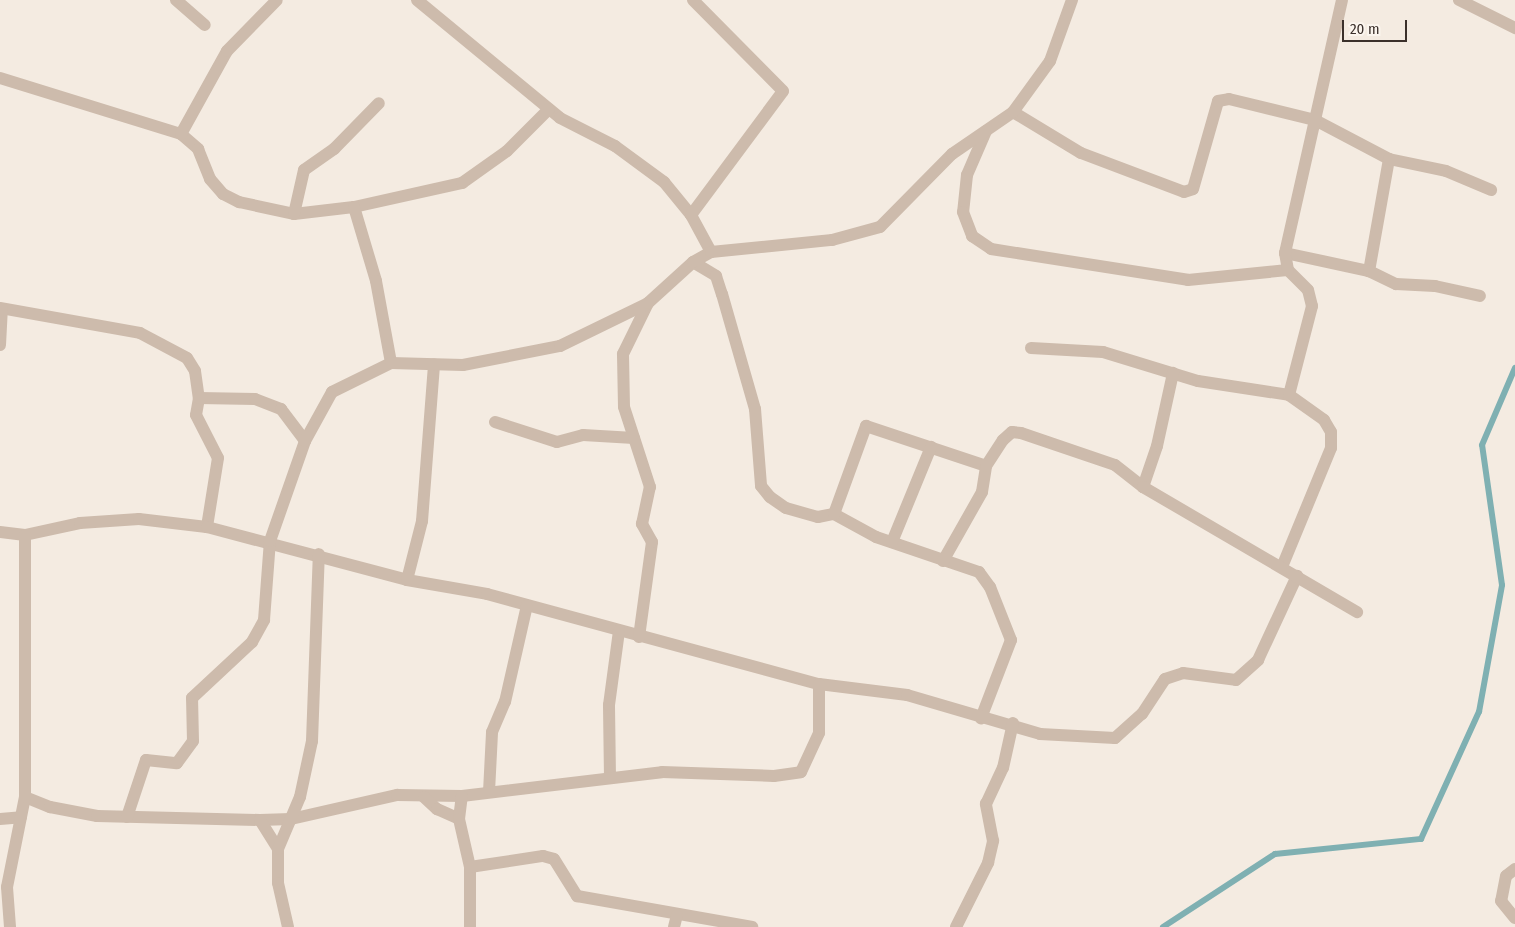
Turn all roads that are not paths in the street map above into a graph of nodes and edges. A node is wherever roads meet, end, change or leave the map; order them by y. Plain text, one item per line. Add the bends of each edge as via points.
1 (176, 0) edge
2 (277, 0) edge
3 (417, 0) edge
4 (427, 0) edge
5 (693, 0) edge
6 (1072, 0) edge
7 (1342, 0) edge
8 (1459, 0) edge
9 (432, 14) junction
10 (205, 25) dead end
11 (1515, 28) edge
12 (0, 78) edge
13 (379, 104) dead end
14 (549, 109) junction
15 (1013, 112) junction
16 (1314, 120) junction
17 (986, 131) junction
18 (181, 134) junction
19 (1389, 159) junction
20 (1491, 190) dead end
21 (354, 207) junction
22 (294, 214) junction
23 (691, 215) junction
24 (711, 252) junction
25 (1286, 253) junction
26 (693, 262) junction
27 (1288, 270) junction
28 (1369, 271) junction
29 (1480, 296) dead end
30 (648, 303) junction
31 (1, 308) edge
32 (0, 345) edge
33 (1031, 348) dead end
34 (390, 363) junction
35 (434, 364) junction
36 (1173, 373) junction
37 (1289, 395) junction
38 (199, 398) junction
39 (495, 422) dead end
40 (634, 438) junction
41 (305, 441) junction
42 (931, 447) junction
43 (986, 466) junction
44 (1143, 487) junction
45 (834, 514) junction
46 (207, 526) junction
47 (0, 532) edge
48 (24, 535) junction
49 (270, 541) junction
50 (892, 542) junction
51 (319, 554) junction
52 (943, 561) junction
53 (1282, 567) junction
54 (1297, 576) junction
55 (407, 580) junction
56 (527, 605) junction
57 (1357, 612) dead end
58 (619, 631) junction
59 (639, 637) junction
60 (818, 684) junction
61 (981, 718) junction
62 (1013, 723) junction
63 (610, 778) junction
64 (489, 792) junction
65 (424, 796) junction
66 (462, 796) junction
67 (25, 797) junction
68 (21, 817) junction
69 (127, 817) junction
70 (0, 819) edge
71 (291, 819) junction
72 (260, 820) junction
73 (459, 820) junction
74 (278, 849) junction
75 (470, 867) junction
76 (1515, 869) edge
77 (1515, 918) edge
78 (676, 921) edge
79 (10, 927) edge
80 (288, 927) edge
81 (470, 927) edge
82 (752, 927) edge
83 (956, 927) edge

1 - 10 street
2 - 18 street via 227,51
3 - 9 street
4 - 9 street
5 - 23 street via 783,90
6 - 15 street via 1050,62
7 - 16 street
8 - 11 street
9 - 14 street
12 - 18 street
13 - 22 street via 334,149 304,170
14 - 21 street via 507,151 462,183
14 - 23 street via 615,146 664,182
15 - 16 street via 1081,153 1184,192 1193,189 1212,109 1218,101 1229,99
15 - 17 street
16 - 19 street
16 - 25 street
17 - 24 street via 952,154 880,227 832,240
17 - 27 street via 967,175 962,212 972,236 991,249 1188,280
18 - 22 street via 198,149 210,179 222,194 239,202
19 - 20 street via 1446,171
19 - 28 street
21 - 22 street
21 - 34 street via 376,280
23 - 24 street
24 - 26 street
25 - 27 street
25 - 28 street
26 - 30 street
26 - 45 street via 716,276 722,294 755,410 761,486 786,508 818,517
27 - 37 street via 1308,290 1312,306
28 - 29 street via 1396,284 1435,286
30 - 35 street via 560,346 463,365
30 - 40 street via 623,354 624,407
31 - 32 street
31 - 38 street via 140,333 187,358 195,371
33 - 36 street via 1103,352
34 - 35 street
34 - 41 street via 332,392
35 - 55 street via 422,521
36 - 37 street
36 - 44 street via 1157,446
37 - 53 street via 1324,420 1331,432 1331,448
38 - 41 street via 256,399 281,409
38 - 46 street via 196,415 218,458
39 - 40 street via 557,442 583,435
40 - 59 street via 650,487 642,524 652,542
41 - 49 street
42 - 43 street
42 - 45 street via 866,426
42 - 50 street
43 - 44 street via 1003,440 1012,432 1022,433 1115,465
43 - 52 street via 982,492
44 - 53 street
45 - 50 street via 845,523
46 - 48 street via 139,519 80,523
46 - 49 street
47 - 48 street
48 - 67 street
49 - 51 street
49 - 69 street via 264,620 252,642 192,698 193,741 177,763 146,760
50 - 52 street
51 - 55 street
51 - 71 street via 312,741 300,797
52 - 61 street via 979,572 990,587 1012,640
53 - 54 street
54 - 57 street
54 - 62 street via 1258,660 1236,680 1183,673 1165,679 1142,714 1115,738 1040,734
55 - 56 street
56 - 58 street
56 - 64 street via 505,702 492,732
58 - 59 street
58 - 63 street via 609,705
59 - 60 street
60 - 61 street via 907,695
60 - 63 street via 819,734 801,772 774,776 662,772
61 - 62 street
62 - 83 street via 1003,768 986,804 994,841 988,864
63 - 64 street
64 - 66 street
65 - 66 street
65 - 71 street via 397,795
65 - 73 street via 437,809
66 - 73 street
67 - 68 street
67 - 69 street via 50,807
68 - 70 street
68 - 79 street via 7,887
69 - 72 street
71 - 72 street
71 - 74 street
72 - 74 street
73 - 75 street
74 - 80 street via 278,883
75 - 78 street via 542,856 554,859 577,896
75 - 81 street
76 - 77 street via 1506,876 1501,901
78 - 82 street

